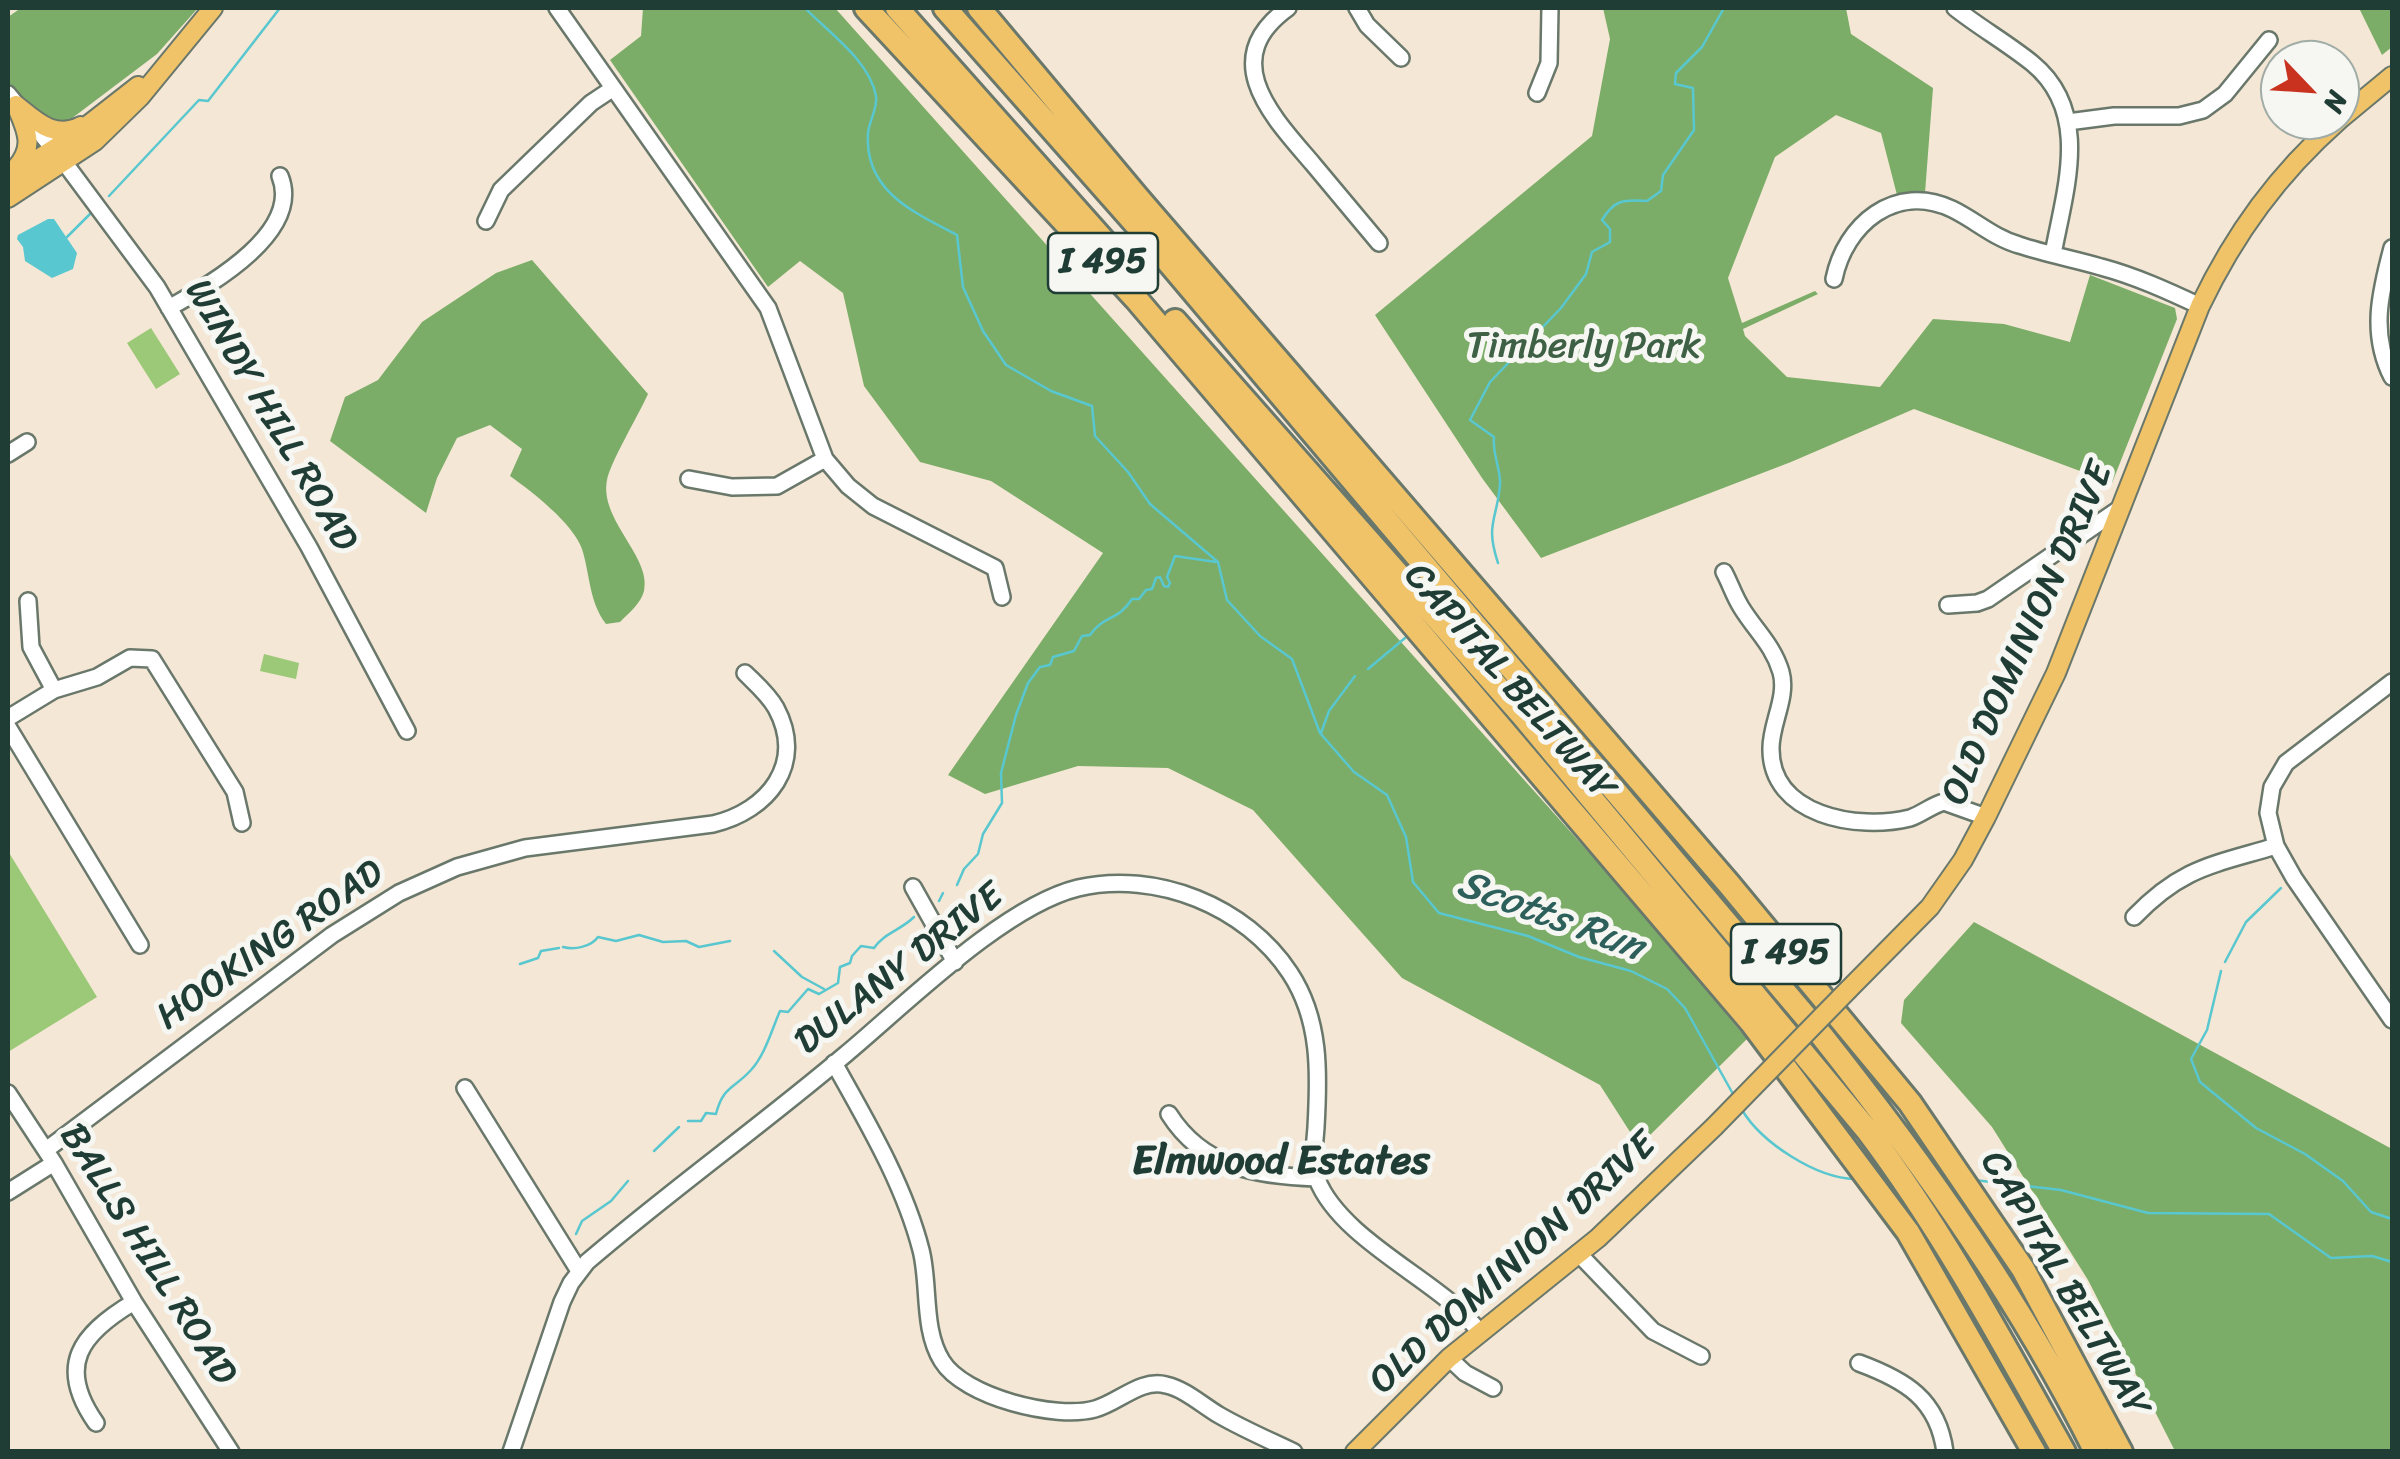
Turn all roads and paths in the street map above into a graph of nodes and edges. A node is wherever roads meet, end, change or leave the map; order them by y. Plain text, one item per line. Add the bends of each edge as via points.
1 (213, 8) edge
2 (558, 8) edge
3 (866, 8) edge
4 (897, 8) edge
5 (945, 8) edge
6 (980, 8) edge
7 (1288, 8) edge
8 (1356, 8) edge
9 (1550, 8) edge
10 (1955, 8) edge
11 (2260, 52) edge
12 (1401, 58) dead end
13 (163, 66) junction
14 (2392, 76) edge
15 (612, 89) junction
16 (1537, 93) dead end
17 (12, 100) edge
18 (2360, 103) edge
19 (96, 120) junction
20 (2068, 122) junction
21 (2318, 140) edge
22 (58, 156) junction
23 (280, 176) dead end
24 (8, 178) edge
25 (8, 198) edge
26 (486, 221) dead end
27 (1379, 243) dead end
28 (2392, 248) edge
29 (2053, 254) junction
30 (1834, 279) dead end
31 (2200, 306) junction
32 (170, 308) junction
33 (2392, 377) edge
34 (27, 442) dead end
35 (8, 454) edge
36 (824, 459) junction
37 (689, 480) dead end
38 (2122, 506) junction
39 (1724, 572) dead end
40 (1002, 597) dead end
41 (28, 601) dead end
42 (1948, 605) dead end
43 (745, 673) dead end
44 (2392, 682) edge
45 (54, 690) junction
46 (8, 718) edge
47 (8, 727) edge
48 (406, 731) dead end
49 (1986, 817) junction
50 (242, 822) dead end
51 (2276, 846) junction
52 (913, 887) dead end
53 (2134, 918) dead end
54 (140, 945) dead end
55 (955, 962) junction
56 (2392, 1020) edge
57 (834, 1064) junction
58 (465, 1088) dead end
59 (8, 1093) edge
60 (1168, 1114) dead end
61 (50, 1156) junction
62 (1317, 1178) junction
63 (8, 1192) edge
64 (1578, 1253) junction
65 (579, 1270) junction
66 (134, 1302) junction
67 (1481, 1333) junction
68 (1701, 1356) dead end
69 (1449, 1358) junction
70 (1859, 1363) dead end
71 (1493, 1388) dead end
72 (96, 1423) dead end
73 (231, 1452) edge
74 (511, 1452) edge
75 (1294, 1452) edge
76 (1354, 1452) edge
77 (1945, 1452) edge
78 (2034, 1452) edge
79 (2064, 1452) edge
80 (2096, 1452) edge
81 (2121, 1452) edge

1 - 13 main road
2 - 15 street
3 - 78 highway, CAPITAL BELTWAY / I 495 via 1150,315 1738,1008 1908,1232
4 - 79 highway, I 495 via 1511,702 1867,1130 1957,1261
5 - 80 highway, I 495 via 1148,239 1900,1135 2002,1284
6 - 81 highway, CAPITAL BELTWAY / I 495 via 1728,882 1937,1140 2044,1303
7 - 27 street via 1268,26 1256,53 1259,94
8 - 12 street
9 - 16 street via 1548,62
10 - 20 street via 2044,74
11 - 20 street via 2203,110
13 - 19 main road
13 - 22 main road via 95,141
14 - 18 main road, OLD DOMINION DRIVE
15 - 26 street via 501,190
15 - 36 street via 768,308
17 - 19 main road via 56,131
17 - 22 street, WINDY HILL ROAD
17 - 24 main road via 28,143
19 - 22 main road
20 - 29 street via 2070,160
21 - 31 main road, OLD DOMINION DRIVE via 2261,201
22 - 24 main road
22 - 25 main road
22 - 32 street, WINDY HILL ROAD
23 - 32 street via 284,204 266,235 231,270
28 - 33 street via 2378,333
29 - 30 street via 2004,240 1952,209 1914,202 1863,221
29 - 31 street
31 - 38 main road, OLD DOMINION DRIVE
32 - 48 street, WINDY HILL ROAD
34 - 35 street
36 - 37 street via 777,486
36 - 40 street via 873,506 995,568
38 - 42 street via 1988,599
38 - 49 main road, OLD DOMINION DRIVE via 2048,692
39 - 49 street via 1782,674 1770,752 1776,776 1792,797 1816,812 1858,822 1907,818 1944,802
41 - 45 street via 31,647
43 - 61 street, HOOKING ROAD via 775,707 784,732 780,776 754,808 713,824 525,848 426,880 332,935
44 - 51 street via 2286,763 2269,801
45 - 46 street
45 - 50 street via 137,656 152,659 235,792
47 - 54 street
49 - 64 main road, OLD DOMINION DRIVE, bridge via 1930,907 1632,1208
51 - 53 street via 2196,870
51 - 56 street
52 - 55 street
55 - 57 street, DULANY DRIVE
55 - 62 street, DULANY DRIVE via 1021,913 1078,888 1144,885 1222,910 1278,958 1302,997 1318,1056
57 - 65 street, DULANY DRIVE
57 - 75 street via 904,1202 922,1253 933,1342 952,1375 1003,1399 1065,1412 1101,1408 1149,1384 1170,1385
58 - 65 street
59 - 61 street, BALLS HILL ROAD
60 - 62 street via 1198,1148 1233,1167
61 - 63 street, HOOKING ROAD
61 - 66 street, BALLS HILL ROAD
62 - 67 street via 1355,1228
64 - 67 main road, OLD DOMINION DRIVE
64 - 68 street via 1654,1330
65 - 74 street, DULANY DRIVE
66 - 72 street via 97,1326 78,1358 77,1393
66 - 73 street, BALLS HILL ROAD
67 - 69 main road, OLD DOMINION DRIVE
69 - 71 street
69 - 76 main road, OLD DOMINION DRIVE
70 - 77 street via 1898,1378 1923,1397

